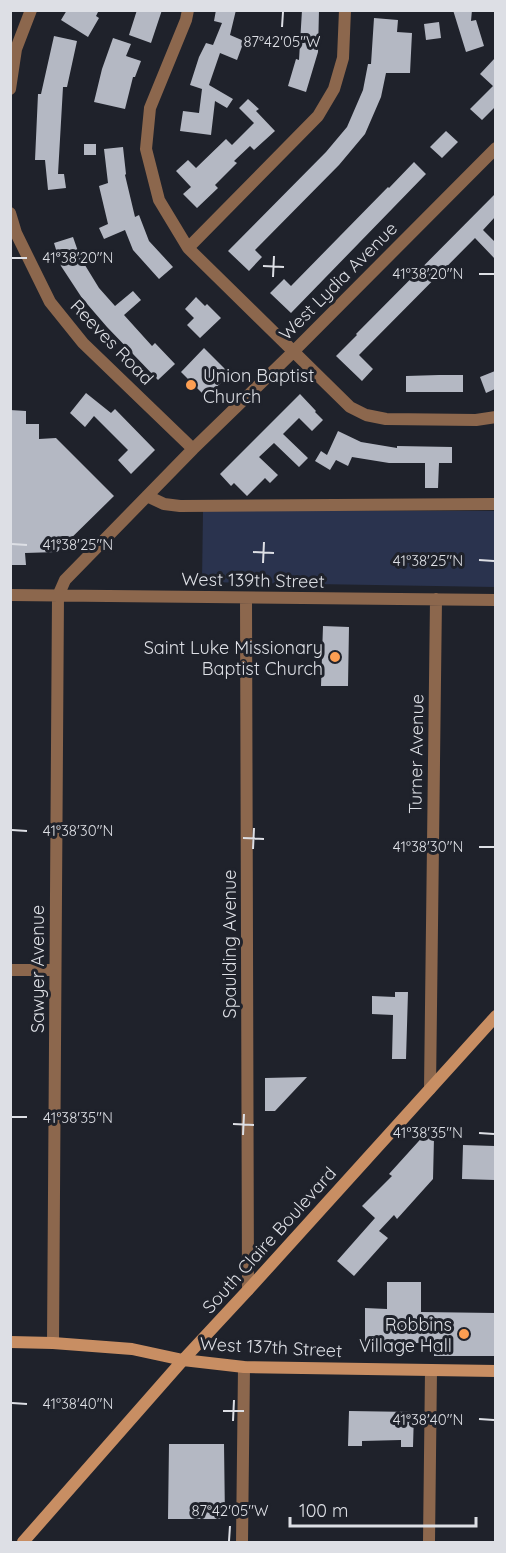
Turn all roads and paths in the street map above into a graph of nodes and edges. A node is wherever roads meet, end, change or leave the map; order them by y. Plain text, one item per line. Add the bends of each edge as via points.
1 (31, 10) edge
2 (188, 10) edge
3 (345, 10) edge
4 (10, 89) edge
5 (495, 148) edge
6 (10, 213) edge
7 (188, 248) junction
8 (293, 352) junction
9 (495, 417) edge
10 (194, 449) junction
11 (147, 496) junction
12 (495, 504) edge
13 (10, 595) edge
14 (58, 596) junction
15 (246, 598) junction
16 (435, 599) junction
17 (495, 600) edge
18 (10, 970) edge
19 (55, 970) junction
20 (495, 1016) edge
21 (430, 1089) junction
22 (248, 1290) junction
23 (10, 1342) edge
24 (53, 1343) junction
25 (183, 1360) junction
26 (244, 1367) junction
27 (430, 1370) junction
28 (495, 1371) edge
29 (23, 1542) edge
30 (242, 1542) edge
31 (429, 1542) edge

1 - 4 street via 16,49
2 - 7 street via 150,108 146,149 159,200
3 - 7 street via 343,58 334,89 318,116
5 - 8 street, West Lydia Avenue
6 - 10 street, Reeves Road via 50,302 83,343
7 - 8 street
8 - 9 street via 350,407 366,415 386,419
8 - 10 street, West Lydia Avenue
10 - 11 street, West Lydia Avenue
11 - 12 street via 180,506
11 - 14 street, West Lydia Avenue via 65,580
13 - 14 street, West 139th Street
14 - 15 street, West 139th Street
14 - 19 street, Sawyer Avenue
15 - 16 street, West 139th Street
15 - 22 street, Spaulding Avenue
16 - 17 street, West 139th Street
16 - 21 street, Turner Avenue
18 - 19 street
19 - 24 street, Sawyer Avenue
20 - 21 street, South Claire Boulevard
21 - 22 street, South Claire Boulevard
22 - 25 street, South Claire Boulevard
23 - 24 street, West 137th Street
24 - 25 street, West 137th Street via 132,1350
25 - 26 street, West 137th Street
25 - 29 street, South Claire Boulevard
26 - 27 street, West 137th Street
26 - 30 street
27 - 28 street, West 137th Street
27 - 31 street

